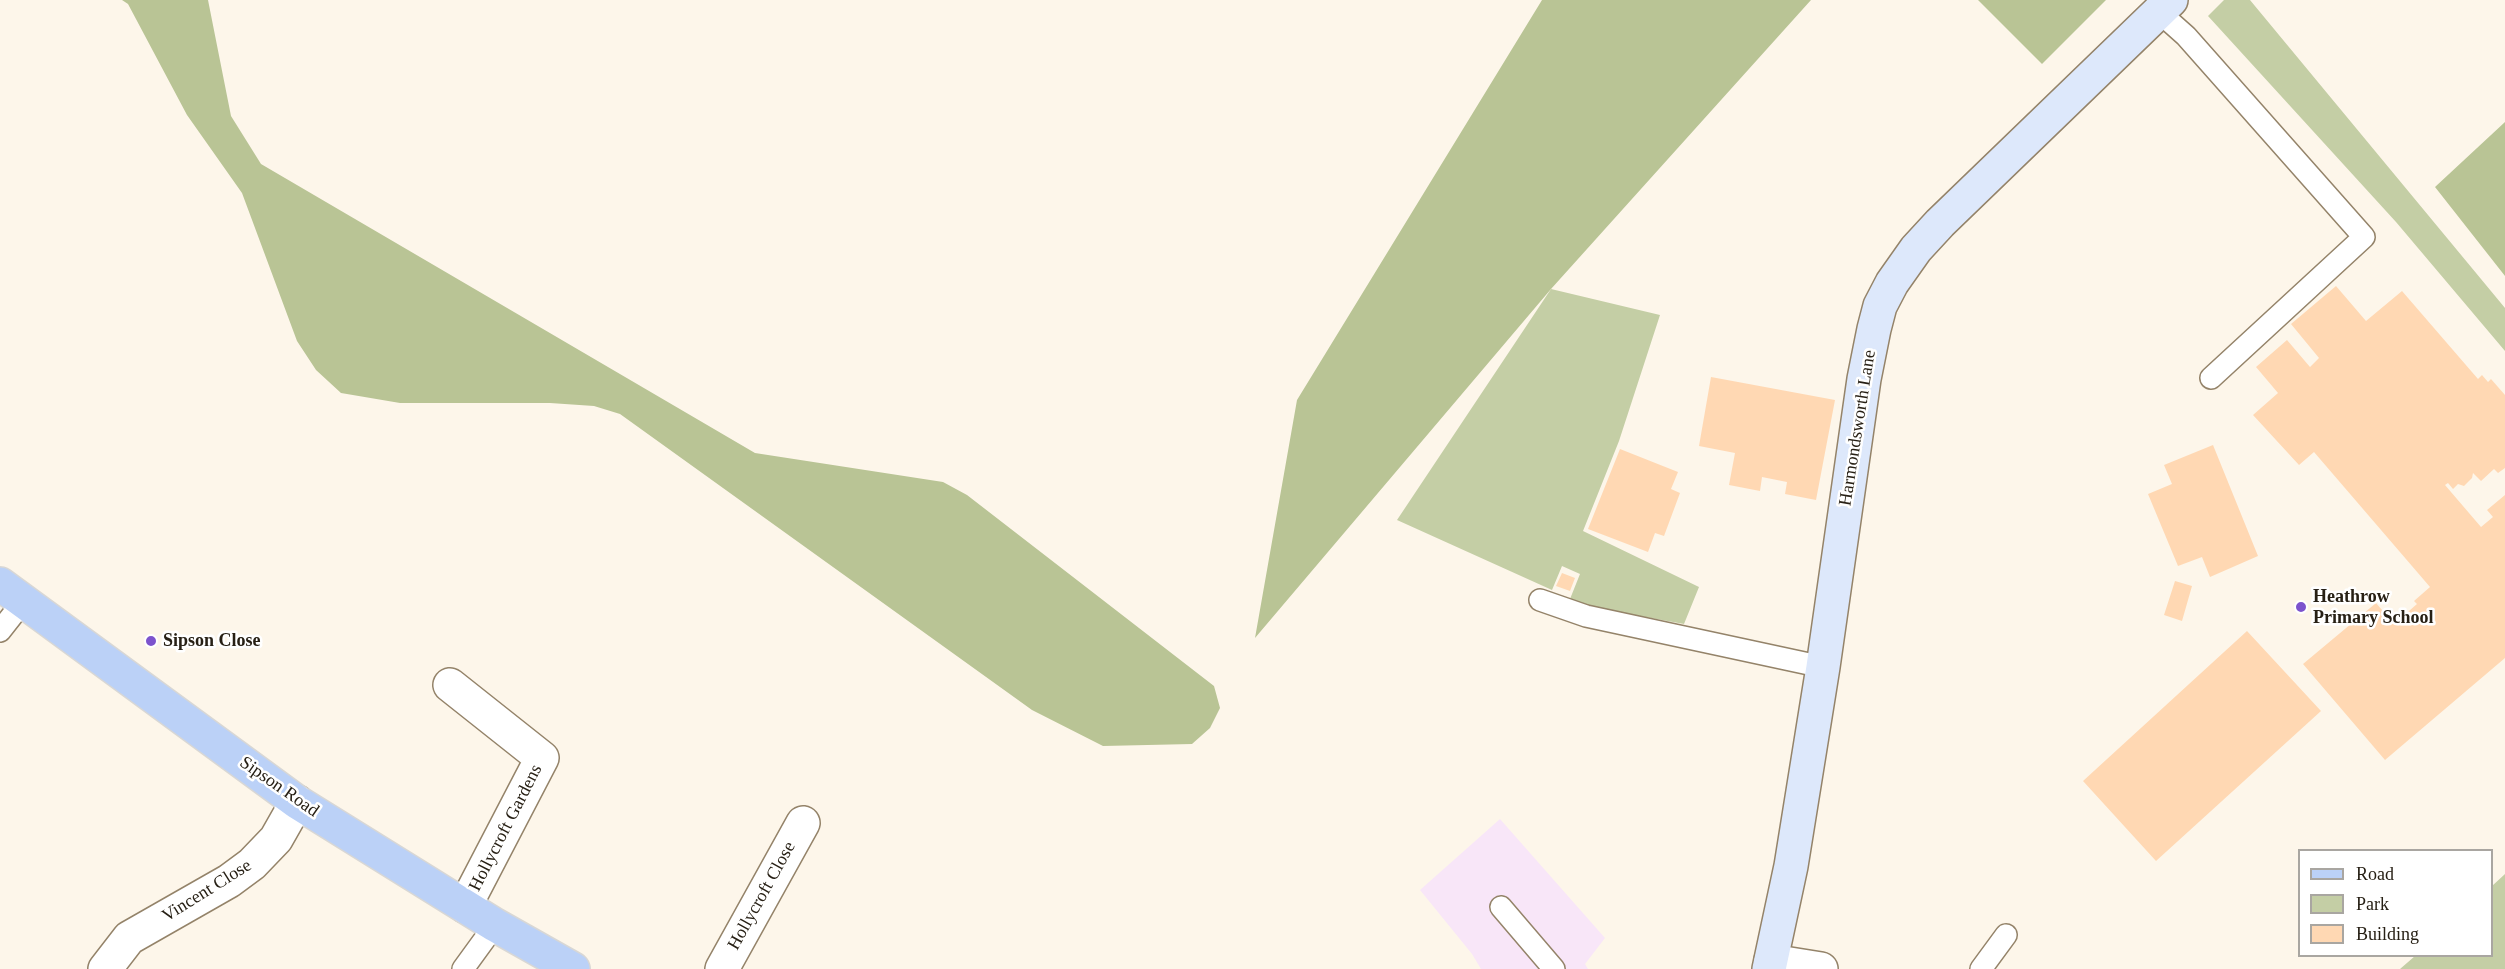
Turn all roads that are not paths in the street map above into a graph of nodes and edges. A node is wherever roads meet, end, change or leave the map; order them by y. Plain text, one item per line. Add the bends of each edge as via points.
1 (2165, 6) edge
2 (2211, 378) dead end
3 (11, 593) edge
4 (1540, 600) dead end
5 (0, 632) edge
6 (1823, 668) junction
7 (450, 685) dead end
8 (297, 802) junction
9 (802, 823) dead end
10 (465, 906) junction
11 (1501, 908) dead end
12 (495, 925) junction
13 (2006, 935) dead end
14 (1770, 965) edge
15 (105, 969) edge
16 (463, 969) edge
17 (573, 969) edge
18 (722, 969) edge
19 (1554, 969) edge
20 (1821, 969) edge
21 (1982, 969) edge

1 - 2 lane via 2186,36 2364,237
1 - 6 street, Harmondsworth Lane via 1940,223 1916,249 1884,298 1864,379
3 - 5 lane
3 - 8 main road, Sipson Road
4 - 6 lane via 1586,616
6 - 14 street, Harmondsworth Lane via 1791,866
7 - 10 street, Hollycroft Gardens via 543,758
8 - 10 main road, Sipson Road
8 - 15 street, Vincent Close via 276,839 252,864 129,938
9 - 18 street, Hollycroft Close
10 - 12 main road, Sipson Road
11 - 19 lane
12 - 16 lane
12 - 17 main road, Sipson Road
13 - 21 lane
14 - 20 street

